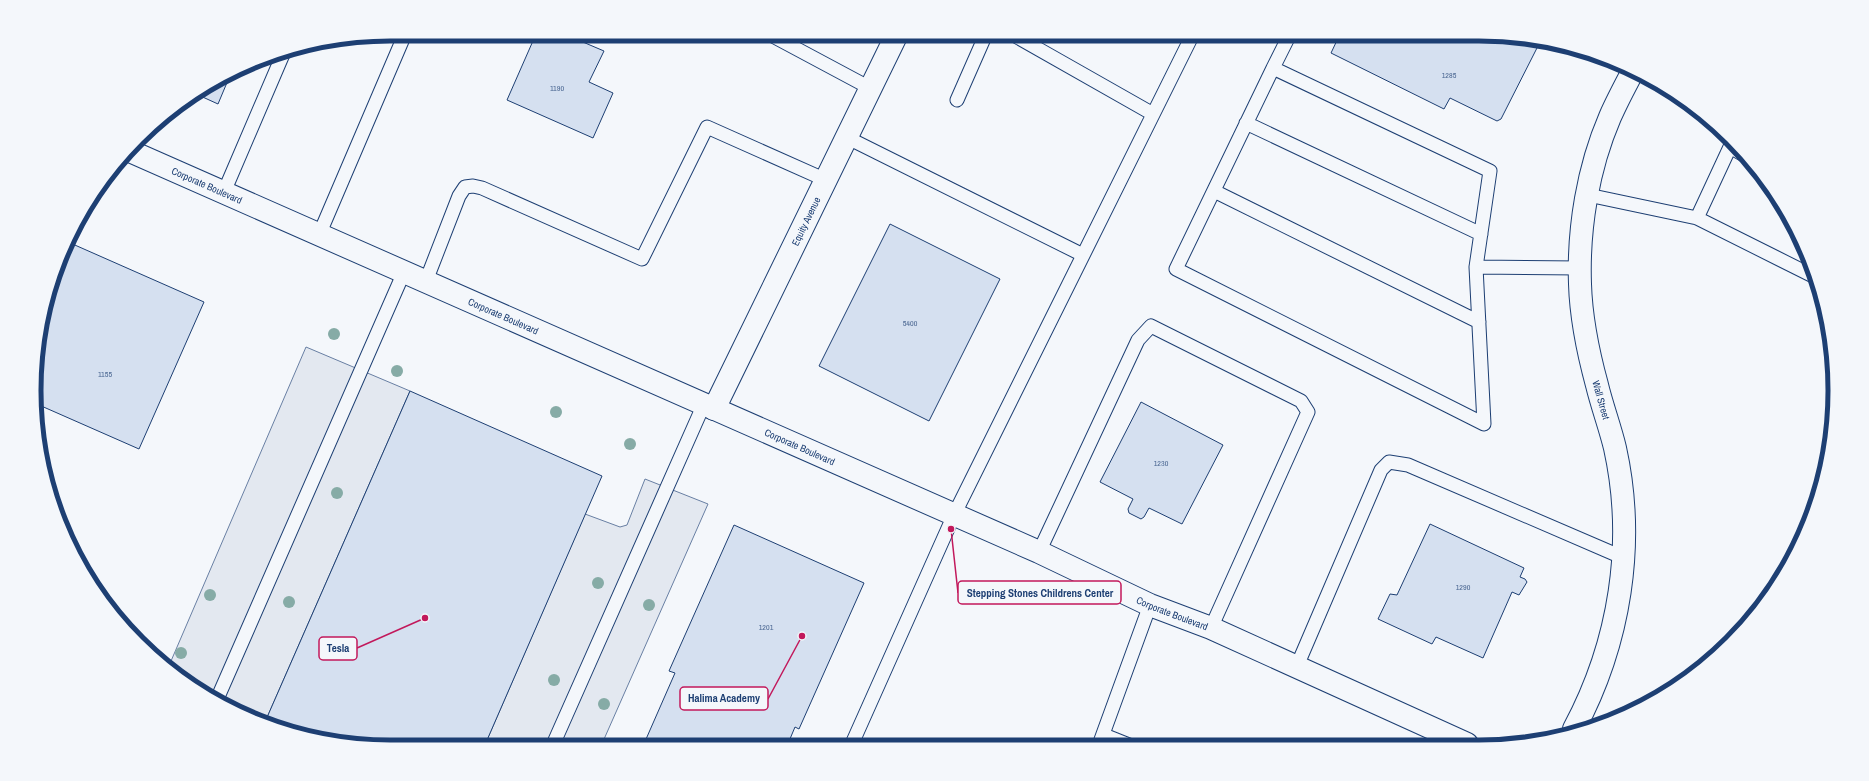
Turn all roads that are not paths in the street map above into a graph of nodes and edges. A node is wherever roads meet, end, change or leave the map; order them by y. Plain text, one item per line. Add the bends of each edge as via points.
1 (402, 41) edge
2 (782, 41) edge
3 (894, 41) edge
4 (983, 41) edge
5 (1024, 41) edge
6 (1190, 41) edge
7 (1286, 41) edge
8 (281, 59) edge
9 (1273, 68) junction
10 (1631, 76) edge
11 (870, 88) junction
12 (957, 100) dead end
13 (1153, 114) junction
14 (1246, 123) junction
15 (846, 137) junction
16 (1730, 147) edge
17 (134, 153) edge
18 (826, 180) junction
19 (1214, 191) junction
20 (224, 192) junction
21 (1588, 195) junction
22 (1697, 218) junction
23 (319, 234) junction
24 (1481, 234) junction
25 (1083, 255) junction
26 (1476, 267) junction
27 (1580, 268) junction
28 (404, 272) junction
29 (1807, 273) edge
30 (426, 282) junction
31 (1479, 322) junction
32 (709, 407) junction
33 (954, 515) junction
34 (1039, 552) junction
35 (1624, 558) junction
36 (1150, 604) junction
37 (1211, 628) junction
38 (1297, 666) junction
39 (219, 695) edge
40 (1576, 726) edge
41 (555, 740) edge
42 (854, 740) edge
43 (1102, 740) edge
44 (1458, 740) edge

1 - 23 lane
2 - 11 lane
3 - 11 street, Equity Avenue
4 - 12 lane
5 - 13 lane
6 - 13 lane
7 - 9 lane
8 - 20 lane
9 - 14 lane
9 - 24 lane via 1490,170
10 - 21 street, Wall Street via 1610,118 1592,171
11 - 15 street, Equity Avenue
13 - 25 lane
14 - 19 lane
14 - 24 lane
15 - 18 street, Equity Avenue
15 - 25 lane
16 - 22 lane
17 - 20 street, Corporate Boulevard
18 - 30 lane via 707,127 642,259 482,188 465,187 459,196
18 - 32 street, Equity Avenue
19 - 31 lane
19 - 31 lane via 1176,269 1484,424
20 - 23 street, Corporate Boulevard
21 - 22 lane
21 - 27 street, Wall Street via 1582,226
22 - 29 lane
23 - 28 street, Corporate Boulevard
24 - 26 lane
25 - 33 lane
26 - 27 lane
26 - 31 lane
27 - 35 street, Wall Street via 1585,334 1615,447 1623,496
28 - 30 street, Corporate Boulevard
28 - 39 lane
30 - 32 street, Corporate Boulevard
32 - 33 street, Corporate Boulevard
32 - 41 lane
33 - 34 street, Corporate Boulevard
33 - 42 lane
34 - 36 street, Corporate Boulevard
34 - 37 lane via 1138,340 1151,326 1301,401 1308,412
35 - 38 lane via 1408,465 1389,462 1381,470
35 - 40 street, Wall Street via 1618,608 1604,660
36 - 37 street, Corporate Boulevard
36 - 43 lane
37 - 38 street, Corporate Boulevard
38 - 44 street, Corporate Boulevard

